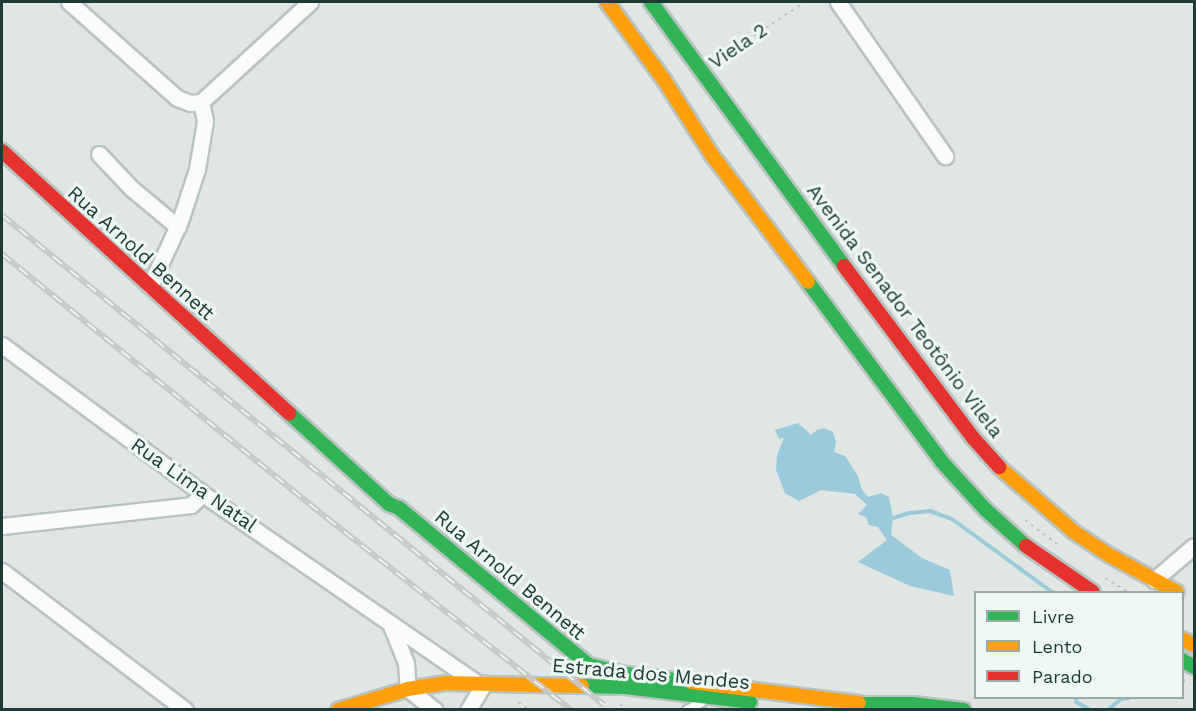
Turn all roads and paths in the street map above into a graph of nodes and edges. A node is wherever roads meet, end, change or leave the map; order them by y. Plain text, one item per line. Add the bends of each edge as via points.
1 (69, 2) edge
2 (310, 2) edge
3 (607, 2) edge
4 (651, 2) edge
5 (805, 2) edge
6 (838, 2) edge
7 (701, 70) junction
8 (201, 102) junction
9 (2, 151) edge
10 (99, 154) dead end
11 (945, 156) dead end
12 (177, 227) junction
13 (150, 286) junction
14 (2, 345) edge
15 (204, 494) junction
16 (389, 504) junction
17 (2, 526) edge
18 (1194, 546) edge
19 (2, 571) edge
20 (1154, 580) junction
21 (1090, 591) edge
22 (1175, 591) edge
23 (389, 620) junction
24 (480, 683) junction
25 (576, 685) junction
26 (408, 689) junction
27 (717, 700) junction
28 (859, 703) junction
29 (185, 710) edge
30 (338, 710) edge
31 (435, 710) edge
32 (468, 710) edge
33 (687, 710) edge
34 (964, 710) edge

1 - 8 street via 177,98
2 - 8 street
3 - 21 street via 712,155 942,462 1027,547
4 - 7 street, Avenida Senador Teotônio Vilela
5 - 7 path, Viela 2
6 - 11 street
7 - 20 street, Avenida Senador Teotônio Vilela via 974,439 1010,478 1074,532
8 - 12 street via 204,121 197,169
9 - 13 street, Rua Arnold Bennett
10 - 12 street
12 - 13 street
13 - 16 street, Rua Arnold Bennett
14 - 15 street, Rua Lima Natal
15 - 17 street via 191,505
15 - 23 street, Rua Lima Natal
16 - 25 street, Rua Arnold Bennett via 392,515 573,668 579,675
16 - 28 street, Rua Arnold Bennett via 399,508 595,668
18 - 20 street
19 - 29 street
20 - 22 street, Avenida Senador Teotônio Vilela
23 - 24 street, Rua Lima Natal via 462,676
23 - 26 street via 406,663
24 - 25 street, Estrada dos Mendes
24 - 26 street, Estrada dos Mendes
24 - 32 street
25 - 27 street, Estrada dos Mendes via 625,687
26 - 30 street, Estrada dos Mendes
26 - 31 street
27 - 28 street, Estrada dos Mendes
27 - 33 lane
28 - 34 street, Estrada dos Mendes

